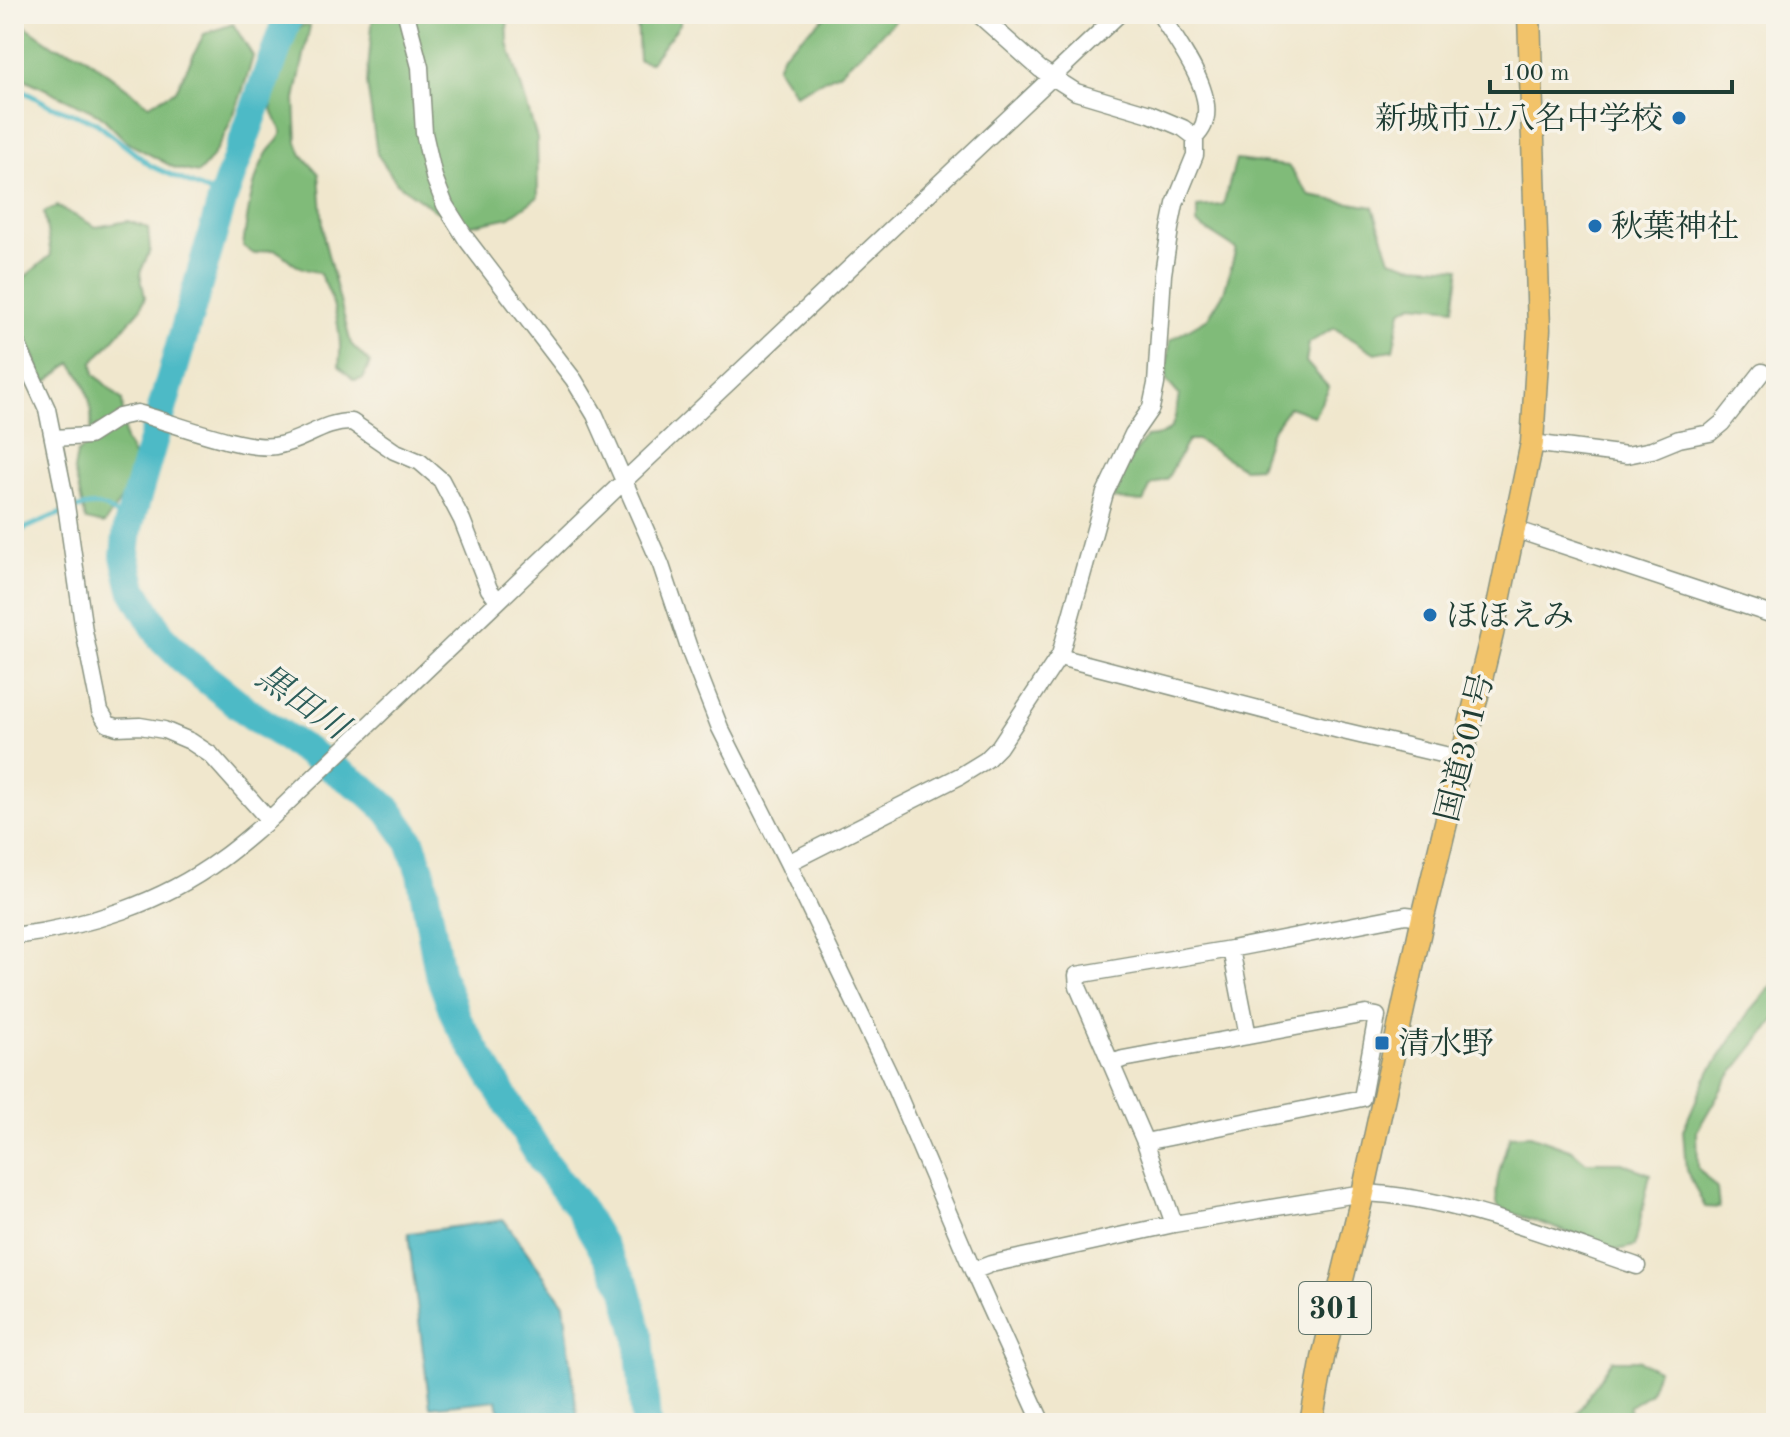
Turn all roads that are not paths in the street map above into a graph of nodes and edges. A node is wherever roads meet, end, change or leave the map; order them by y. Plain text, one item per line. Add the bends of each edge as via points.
1 (406, 14) edge
2 (978, 14) edge
3 (1119, 14) edge
4 (1160, 14) edge
5 (1529, 14) edge
6 (1053, 78) junction
7 (1195, 137) junction
8 (14, 337) edge
9 (1762, 372) dead end
10 (53, 438) junction
11 (1532, 443) junction
12 (623, 482) junction
13 (1514, 529) junction
14 (498, 601) junction
15 (1776, 616) edge
16 (1060, 655) junction
17 (1462, 759) junction
18 (269, 820) junction
19 (788, 863) junction
20 (1423, 917) junction
21 (14, 936) edge
22 (1231, 949) junction
23 (1248, 1036) junction
24 (1112, 1063) junction
25 (1145, 1142) junction
26 (1363, 1193) junction
27 (1174, 1224) junction
28 (1637, 1266) dead end
29 (973, 1271) junction
30 (1042, 1423) edge
31 (1311, 1423) edge

1 - 12 street via 420,67 424,133 445,205 574,380
2 - 6 street
3 - 6 street
4 - 7 street via 1207,99 1202,131
5 - 11 highway, 国道301号 / 301 via 1539,329
6 - 7 street via 1076,92 1150,114
6 - 12 street
7 - 16 street via 1195,155 1170,229 1151,408 1105,493
8 - 10 street via 43,396
9 - 11 street via 1710,433 1627,455
10 - 14 street via 89,436 119,417 137,413 254,446 276,446 322,426 352,422 441,480
10 - 18 street via 100,711 108,724 164,730 190,741 211,755
11 - 13 highway, 国道301号 / 301
12 - 14 street
12 - 19 street via 661,565 720,728
13 - 15 street
13 - 17 highway, 国道301号 / 301
14 - 18 street
16 - 17 street
16 - 19 street via 986,760
17 - 20 highway, 国道301号 / 301
18 - 21 street via 179,886 117,913
19 - 29 street via 889,1074
20 - 22 street via 1406,915
20 - 26 highway, 国道301号 / 301
22 - 23 street
22 - 24 street via 1077,975
23 - 24 street
23 - 25 street via 1377,1016 1362,1098
24 - 25 street
25 - 27 street
26 - 27 street
26 - 28 street via 1486,1216
26 - 31 highway, 国道301号 / 301
27 - 29 street
29 - 30 street

